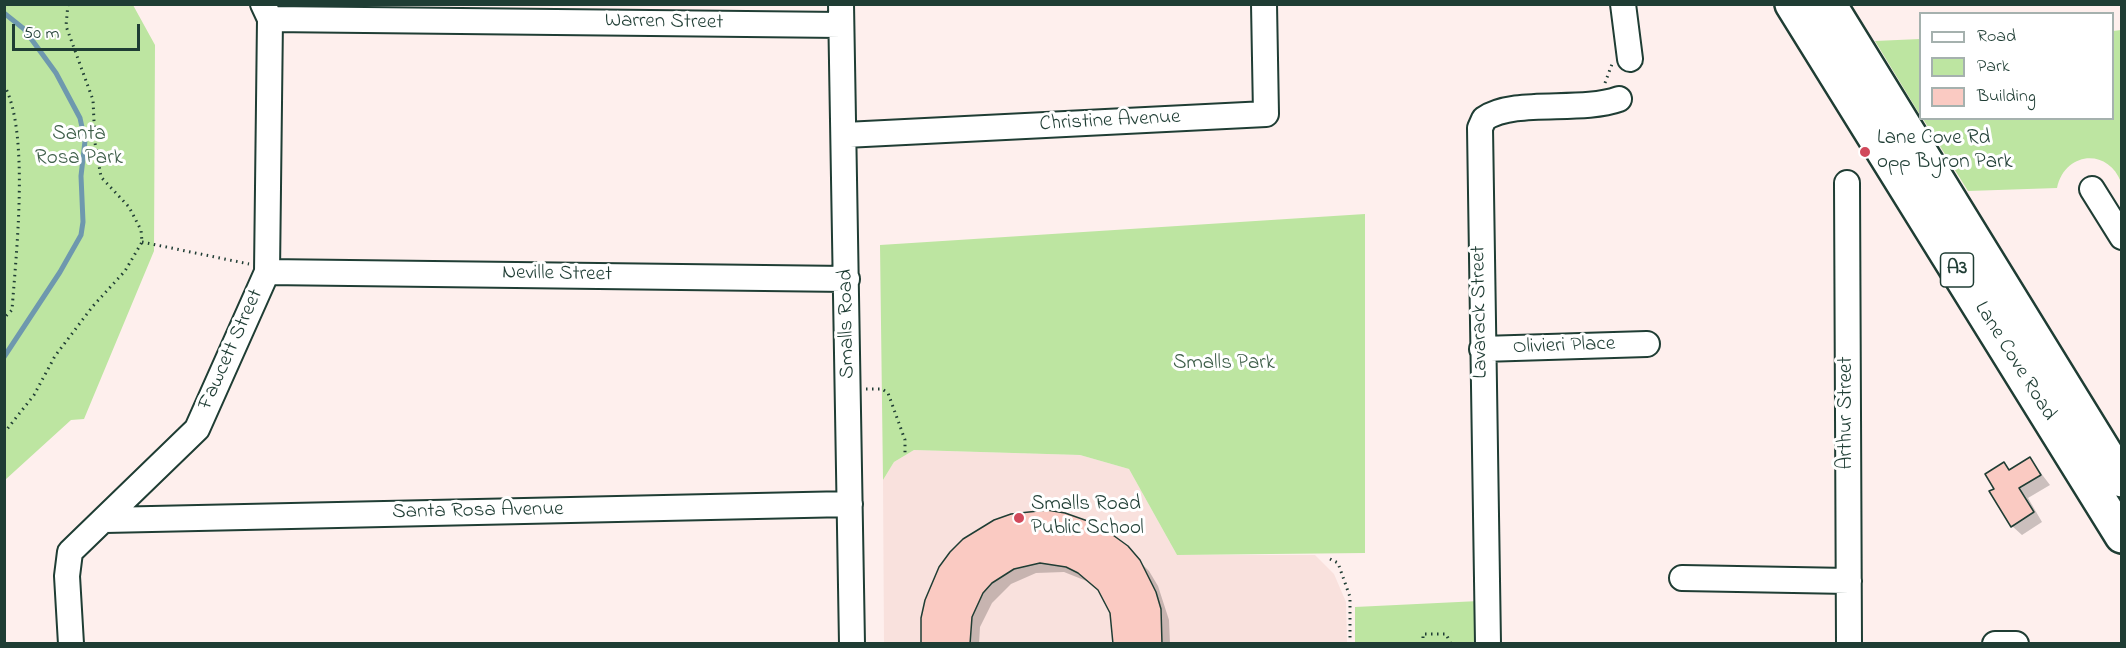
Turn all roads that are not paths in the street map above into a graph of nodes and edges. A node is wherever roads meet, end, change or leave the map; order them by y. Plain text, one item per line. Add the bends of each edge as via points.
1 (1264, 4) edge
2 (1623, 4) edge
3 (1792, 4) edge
4 (1829, 4) edge
5 (267, 12) edge
6 (841, 15) edge
7 (1629, 50) road end
8 (1610, 102) road end
9 (844, 135) junction
10 (1847, 183) dead end
11 (2092, 189) dead end
12 (2121, 237) edge
13 (267, 270) junction
14 (847, 279) junction
15 (1647, 344) dead end
16 (1482, 349) junction
17 (2121, 480) edge
18 (850, 504) junction
19 (105, 520) junction
20 (2121, 536) edge
21 (1682, 578) dead end
22 (1849, 581) junction
23 (71, 644) edge
24 (852, 644) edge
25 (1488, 644) edge
26 (1849, 644) edge
27 (1995, 644) edge
28 (2016, 644) edge

1 - 9 street, Christine Avenue via 1266,114
2 - 7 street
3 - 20 highway, Lane Cove Road / A3
4 - 17 highway, Lane Cove Road / A3
5 - 6 street, Warren Street
5 - 13 street, Fawcett Street
6 - 9 street, Smalls Road
8 - 16 street, Lavarack Street via 1504,110 1484,118 1478,141
9 - 14 street, Smalls Road
10 - 22 street, Arthur Street
11 - 12 street
13 - 14 street, Neville Street
13 - 19 street, Fawcett Street via 197,429
14 - 18 street, Smalls Road
15 - 16 street, Olivieri Place
16 - 25 street, Lavarack Street
18 - 19 street, Santa Rosa Avenue
18 - 24 street, Smalls Road
19 - 23 street, Fawcett Street via 70,552 67,576
21 - 22 street
22 - 26 street, Arthur Street
27 - 28 street

